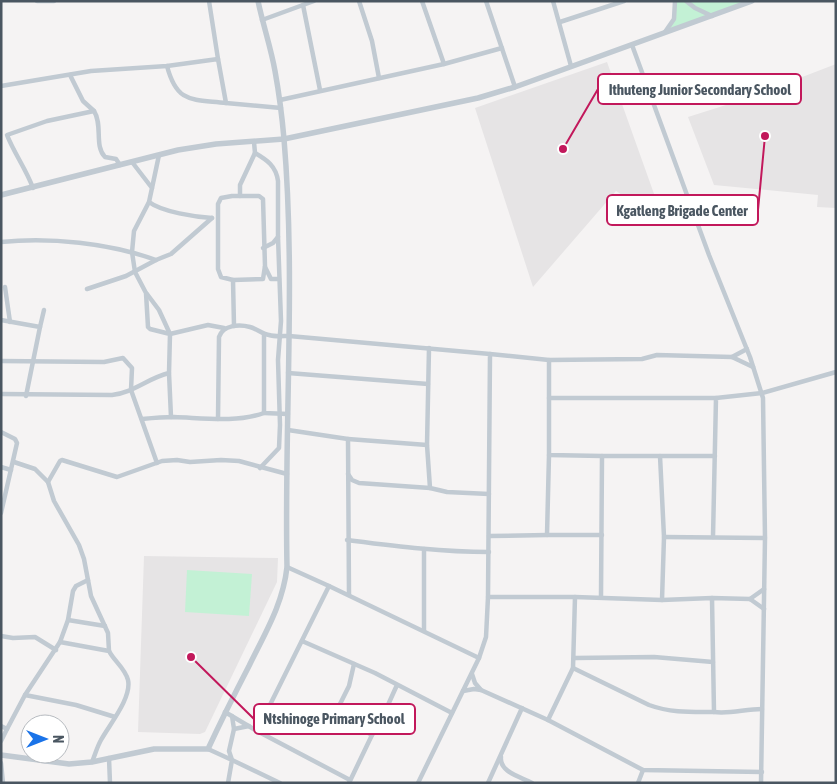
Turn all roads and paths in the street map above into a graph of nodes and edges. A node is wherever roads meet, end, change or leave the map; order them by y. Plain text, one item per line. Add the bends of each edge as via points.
1 (37, 1) edge
2 (54, 1) edge
3 (209, 1) edge
4 (258, 1) edge
5 (314, 1) edge
6 (359, 1) edge
7 (422, 1) edge
8 (486, 1) edge
9 (553, 1) edge
10 (624, 1) edge
11 (675, 1) edge
12 (686, 1) edge
13 (752, 1) edge
14 (44, 2) edge
15 (303, 5) junction
16 (712, 16) junction
17 (262, 20) junction
18 (560, 22) junction
19 (665, 32) junction
20 (632, 45) junction
21 (502, 48) junction
22 (218, 60) junction
23 (444, 64) junction
24 (167, 66) junction
25 (572, 66) junction
26 (70, 75) junction
27 (379, 78) junction
28 (1, 86) edge
29 (515, 87) junction
30 (320, 90) junction
31 (280, 100) junction
32 (226, 103) junction
33 (281, 108) junction
34 (94, 111) junction
35 (4, 135) edge
36 (284, 139) junction
37 (254, 142) junction
38 (255, 153) junction
39 (160, 155) junction
40 (132, 162) junction
41 (120, 166) junction
42 (286, 187) junction
43 (33, 188) junction
44 (152, 188) junction
45 (1, 196) edge
46 (240, 196) junction
47 (292, 197) dead end
48 (150, 202) junction
49 (212, 218) junction
50 (218, 218) junction
51 (278, 237) junction
52 (1, 242) edge
53 (263, 248) junction
54 (132, 252) junction
55 (156, 260) junction
56 (265, 266) junction
57 (135, 272) junction
58 (263, 279) junction
59 (279, 279) junction
60 (233, 280) junction
61 (271, 280) junction
62 (5, 287) dead end
63 (87, 289) dead end
64 (146, 293) junction
65 (44, 310) dead end
66 (1, 320) edge
67 (10, 322) junction
68 (234, 326) junction
69 (40, 327) junction
70 (224, 328) junction
71 (170, 334) junction
72 (264, 334) junction
73 (279, 336) junction
74 (289, 336) junction
75 (428, 348) junction
76 (747, 349) junction
77 (490, 354) junction
78 (732, 357) junction
79 (549, 360) junction
80 (1, 361) edge
81 (34, 362) junction
82 (753, 367) junction
83 (836, 372) edge
84 (169, 373) junction
85 (288, 373) junction
86 (428, 384) junction
87 (132, 390) junction
88 (762, 393) junction
89 (1, 394) edge
90 (26, 396) junction
91 (549, 398) junction
92 (716, 398) junction
93 (264, 413) junction
94 (280, 414) junction
95 (288, 414) junction
96 (171, 417) junction
97 (142, 419) junction
98 (218, 419) junction
99 (288, 430) junction
100 (1, 432) edge
101 (348, 439) junction
102 (427, 445) junction
103 (549, 455) junction
104 (602, 456) junction
105 (660, 456) junction
106 (715, 456) junction
107 (14, 462) junction
108 (157, 463) junction
109 (1, 467) edge
110 (260, 468) junction
111 (11, 470) junction
112 (287, 474) junction
113 (348, 474) junction
114 (48, 482) junction
115 (430, 488) junction
116 (489, 494) junction
117 (1, 513) edge
118 (602, 535) junction
119 (489, 536) junction
120 (548, 536) junction
121 (713, 536) junction
122 (664, 537) junction
123 (765, 538) junction
124 (348, 540) junction
125 (424, 549) junction
126 (489, 552) junction
127 (287, 567) junction
128 (88, 580) junction
129 (330, 586) junction
130 (764, 589) junction
131 (349, 595) junction
132 (488, 597) junction
133 (574, 597) junction
134 (601, 597) junction
135 (712, 598) junction
136 (750, 599) junction
137 (662, 600) junction
138 (764, 609) junction
139 (68, 620) junction
140 (105, 626) junction
141 (424, 631) junction
142 (1, 636) edge
143 (60, 642) junction
144 (302, 642) junction
145 (56, 650) junction
146 (108, 650) junction
147 (479, 658) junction
148 (574, 658) junction
149 (713, 662) junction
150 (354, 664) junction
151 (573, 668) junction
152 (472, 673) junction
153 (398, 685) junction
154 (481, 690) junction
155 (463, 691) junction
156 (25, 695) junction
157 (522, 708) junction
158 (762, 709) junction
159 (225, 712) junction
160 (714, 712) junction
161 (452, 713) junction
162 (232, 716) junction
163 (115, 717) junction
164 (548, 720) junction
165 (1, 726) edge
166 (249, 726) junction
167 (7, 728) junction
168 (234, 729) junction
169 (257, 731) junction
170 (372, 736) junction
171 (1, 741) edge
172 (208, 749) junction
173 (502, 751) junction
174 (1, 756) edge
175 (109, 758) junction
176 (232, 760) junction
177 (92, 762) junction
178 (1, 763) edge
179 (643, 770) junction
180 (762, 772) junction
181 (349, 781) edge
182 (3, 783) edge
183 (110, 783) edge
184 (228, 783) edge
185 (280, 783) edge
186 (418, 783) edge
187 (488, 783) edge
188 (532, 783) edge
189 (638, 783) edge
190 (761, 783) edge

1 - 14 street
2 - 14 street
3 - 22 street
4 - 17 street
5 - 15 street
6 - 27 street via 372,41
7 - 23 street
8 - 21 street
9 - 18 street
10 - 18 street
11 - 19 street via 674,19
12 - 16 street
13 - 16 street
15 - 17 street
15 - 30 street
16 - 19 street
17 - 31 street
18 - 25 street
19 - 20 street
20 - 25 street
20 - 76 street
21 - 23 street
21 - 29 street
22 - 24 street
22 - 32 street
23 - 27 street
24 - 26 street
24 - 32 street via 176,90 182,95 193,100
25 - 29 street
26 - 28 street
26 - 34 street via 84,102
27 - 30 street
29 - 36 street via 463,102
30 - 31 street
31 - 33 street
32 - 33 street
33 - 36 street
34 - 35 street
34 - 41 street via 99,123 100,150 105,157 116,159
35 - 43 street
36 - 37 street
36 - 42 street
37 - 38 street
37 - 39 street via 200,146
38 - 46 street via 240,185
38 - 51 street via 277,172
39 - 40 street
39 - 44 street
40 - 41 street
40 - 44 street
41 - 43 street
42 - 47 street
42 - 74 street
43 - 45 street
44 - 48 street
46 - 50 street via 221,198
46 - 53 street via 263,199
48 - 49 street via 158,208
48 - 54 street via 134,231
49 - 50 street
49 - 55 street via 172,254
50 - 60 street via 218,269 221,277
51 - 53 street
51 - 59 street
52 - 54 street via 39,239
53 - 56 street
54 - 55 street
54 - 57 street
55 - 57 street
56 - 58 street
56 - 61 street
57 - 63 street
57 - 64 street
58 - 60 street
58 - 61 street
59 - 61 street
59 - 73 street
60 - 68 street
62 - 67 street
64 - 71 street via 159,310
64 - 71 street via 148,327
65 - 69 street
66 - 67 street
67 - 69 street
68 - 70 street
68 - 72 street via 250,327
69 - 81 street
70 - 71 street via 208,325
70 - 98 street via 219,337
71 - 84 street
72 - 73 street
72 - 93 street
73 - 74 street
73 - 94 street
74 - 75 street
74 - 85 street
75 - 77 street
75 - 86 street
76 - 78 street
76 - 82 street
77 - 79 street
77 - 116 street
78 - 79 street via 657,355 642,359
78 - 82 street
79 - 91 street
80 - 81 street
81 - 87 street via 104,362 123,358 132,368
81 - 90 street
82 - 88 street
83 - 88 street
84 - 87 street
84 - 96 street
85 - 86 street
85 - 95 street
86 - 102 street
87 - 90 street via 112,395
87 - 97 street
88 - 92 street
88 - 123 street
89 - 90 street
91 - 92 street
91 - 103 street
92 - 106 street
93 - 94 street
93 - 98 street
94 - 95 street
94 - 110 street via 279,448
95 - 99 street
96 - 97 street
96 - 98 street
97 - 108 street
99 - 101 street
99 - 112 street
100 - 107 street via 17,443
101 - 102 street
101 - 113 street
102 - 115 street
103 - 104 street
103 - 120 street
104 - 105 street
104 - 118 street
105 - 106 street
105 - 122 street
106 - 121 street
107 - 111 street
107 - 114 street via 35,469
108 - 110 street via 222,460 239,461
108 - 114 street via 116,477 62,460
109 - 111 street
110 - 112 street
111 - 117 street
112 - 127 street
113 - 115 street via 359,483
113 - 124 street
114 - 128 street via 54,501 79,546
115 - 116 street
116 - 119 street
118 - 120 street
118 - 134 street
119 - 120 street
119 - 126 street
121 - 122 street
121 - 123 street
122 - 137 street
123 - 130 street
124 - 125 street
124 - 131 street
125 - 126 street
125 - 141 street
126 - 132 street
127 - 129 street
127 - 159 street via 284,592
128 - 139 street via 74,590
128 - 140 street via 91,596
129 - 131 street
129 - 144 street
130 - 136 street
130 - 138 street
131 - 141 street
132 - 133 street
132 - 147 street via 486,637
133 - 134 street
133 - 148 street
134 - 137 street
135 - 136 street
135 - 137 street
135 - 149 street
136 - 138 street
138 - 158 street
139 - 140 street
139 - 143 street
140 - 146 street
141 - 147 street
142 - 145 street via 34,637
143 - 145 street
143 - 146 street
144 - 150 street
144 - 169 street
145 - 156 street
146 - 163 street via 125,672 129,685
147 - 152 street
148 - 149 street via 654,657
148 - 151 street
149 - 160 street
150 - 153 street
150 - 170 street via 337,715
151 - 160 street via 662,710
151 - 164 street
152 - 154 street
152 - 155 street
153 - 161 street
153 - 170 street
154 - 155 street
154 - 157 street
155 - 161 street
156 - 163 street
156 - 167 street
157 - 164 street
157 - 173 street
158 - 160 street via 730,714
158 - 180 street
159 - 162 street
159 - 172 street
161 - 186 street
162 - 166 street
162 - 168 street
163 - 177 street
164 - 179 street
165 - 167 street
166 - 168 street
166 - 169 street
167 - 171 street
168 - 176 street via 229,751
169 - 181 street
170 - 181 street
172 - 175 street via 154,749
172 - 176 street
173 - 187 street
173 - 188 street via 500,763 504,769
174 - 177 street via 63,764
175 - 177 street
175 - 183 street
176 - 184 street
176 - 185 street
178 - 182 street
179 - 180 street
179 - 189 street
180 - 190 street

